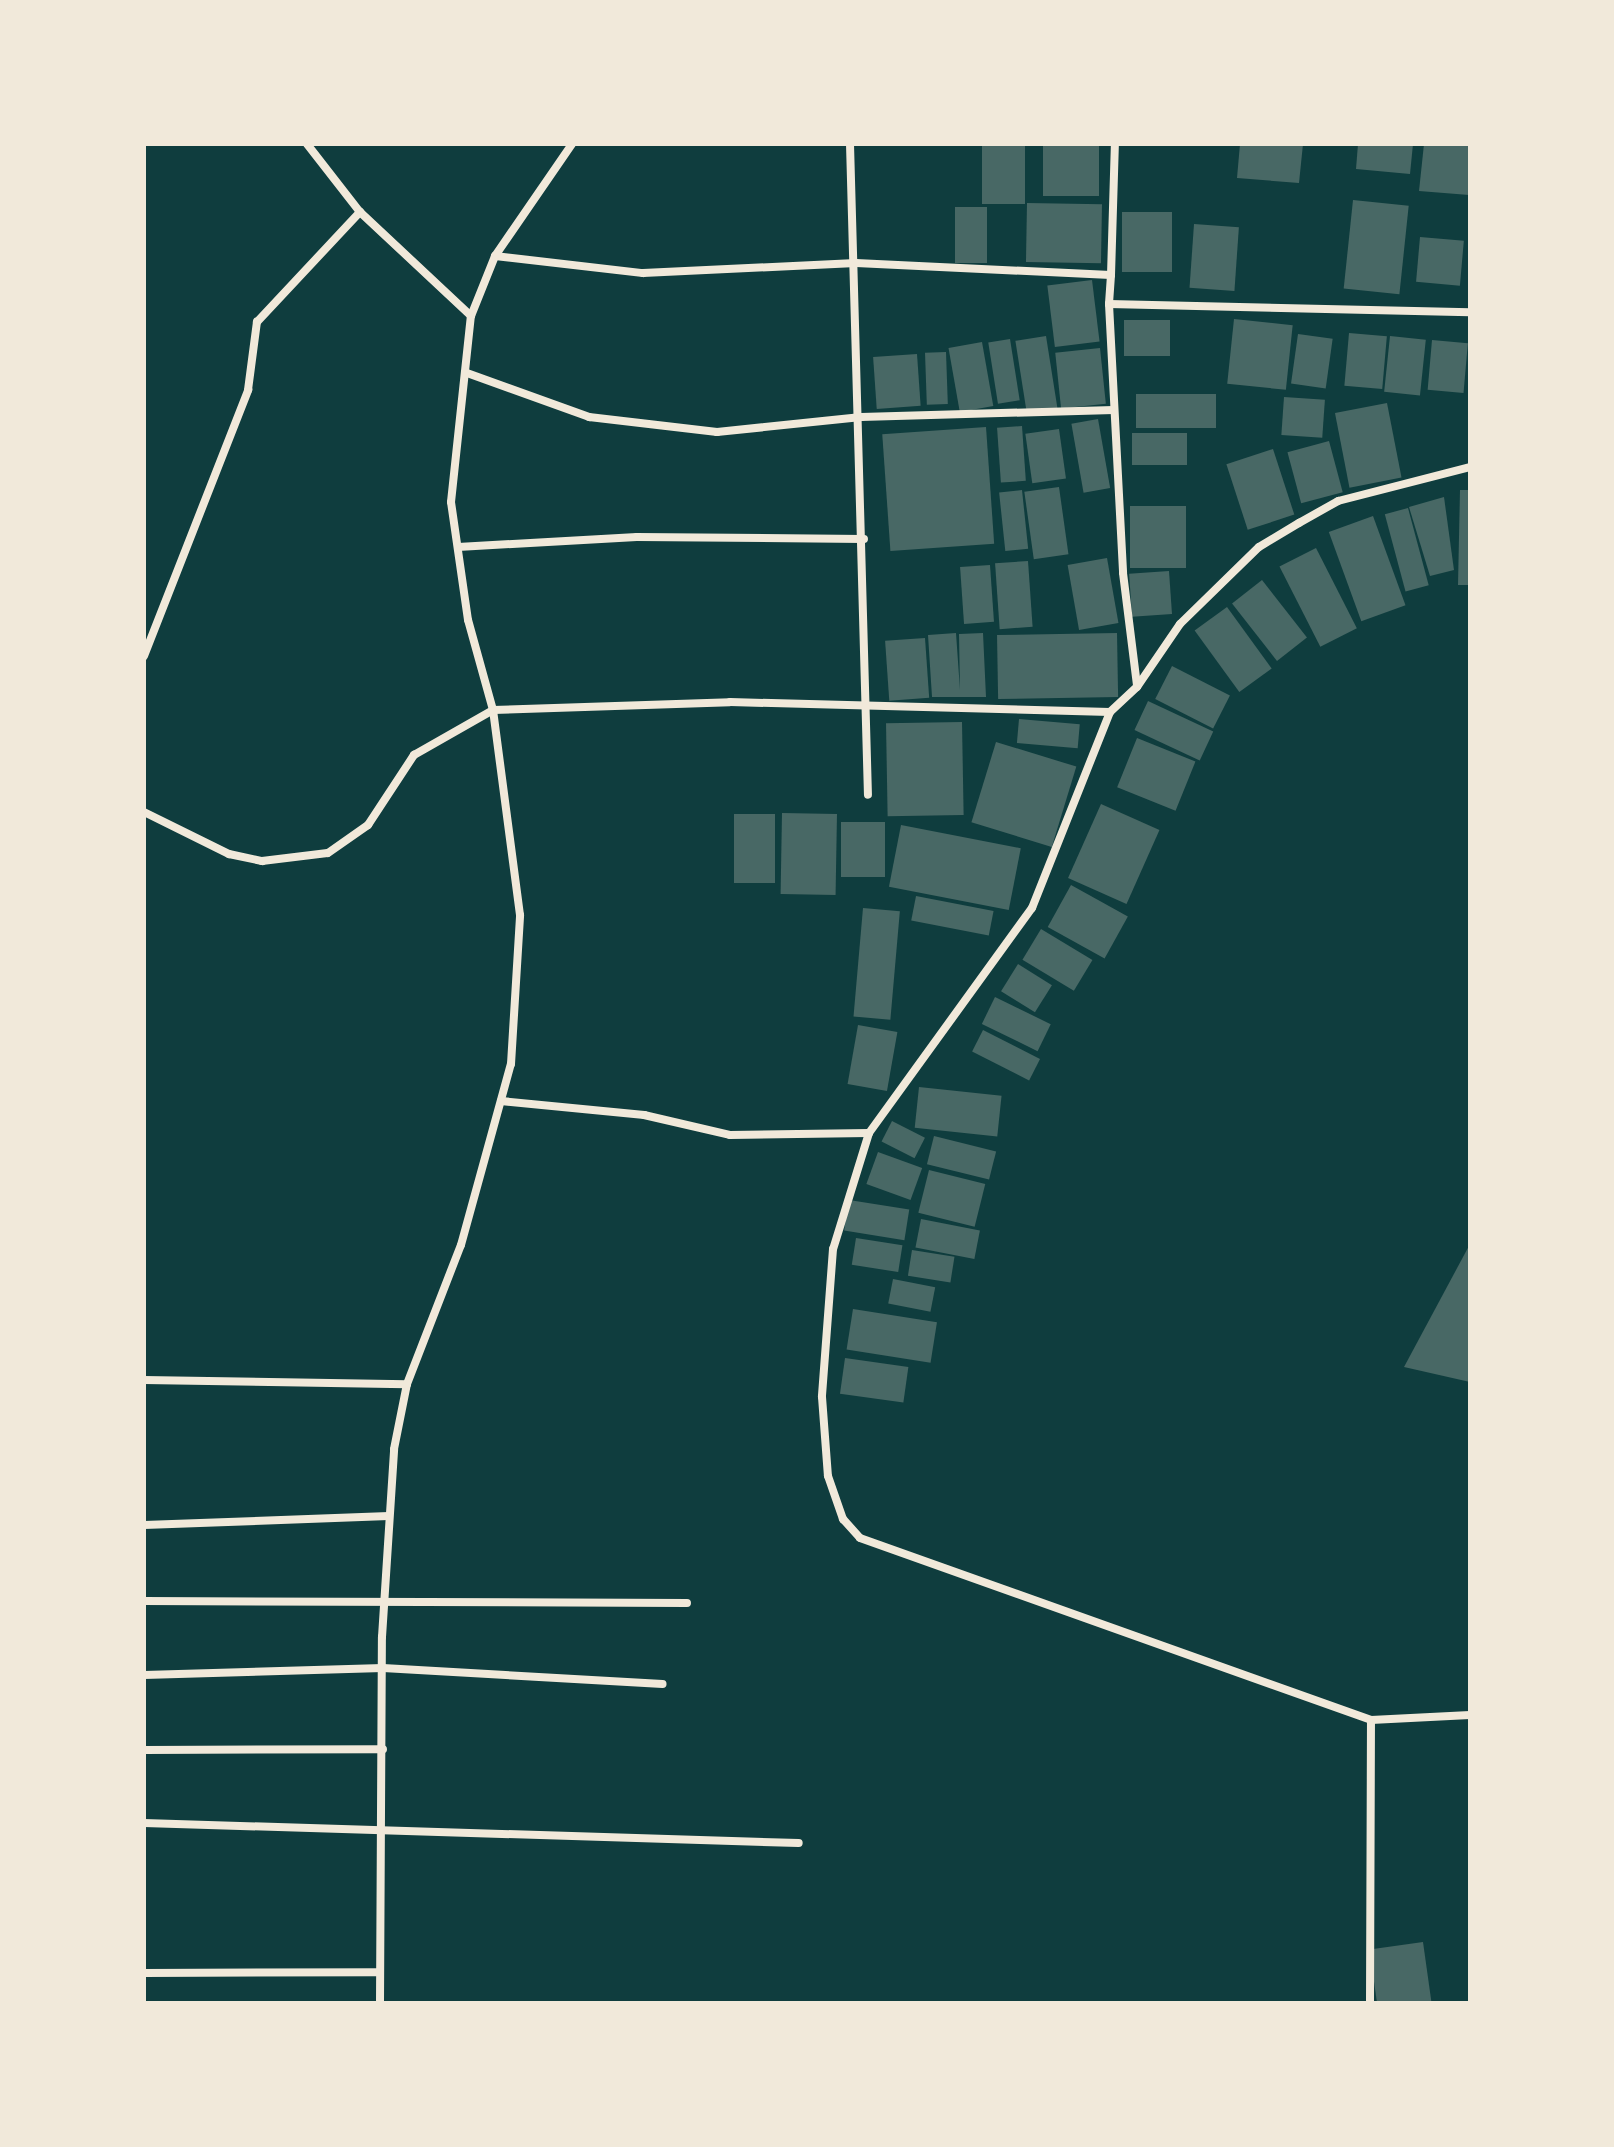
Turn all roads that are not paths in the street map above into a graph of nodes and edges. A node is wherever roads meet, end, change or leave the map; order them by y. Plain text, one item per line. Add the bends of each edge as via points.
1 (307, 144) edge
2 (572, 144) edge
3 (850, 144) edge
4 (1115, 144) edge
5 (360, 212) junction
6 (495, 256) junction
7 (856, 263) junction
8 (1111, 275) junction
9 (1109, 304) junction
10 (1470, 312) edge
11 (471, 316) junction
12 (467, 373) junction
13 (1114, 410) junction
14 (861, 417) junction
15 (1470, 467) edge
16 (864, 539) junction
17 (458, 547) junction
18 (144, 656) edge
19 (1137, 687) junction
20 (866, 704) junction
21 (493, 710) junction
22 (1110, 712) junction
23 (868, 795) dead end
24 (144, 812) edge
25 (501, 1101) junction
26 (869, 1133) junction
27 (144, 1380) edge
28 (407, 1384) junction
29 (389, 1516) junction
30 (144, 1525) edge
31 (144, 1601) edge
32 (385, 1602) junction
33 (687, 1603) dead end
34 (383, 1668) junction
35 (144, 1675) edge
36 (663, 1684) dead end
37 (1470, 1715) edge
38 (1371, 1720) junction
39 (383, 1749) junction
40 (144, 1750) edge
41 (144, 1823) edge
42 (384, 1829) junction
43 (799, 1843) dead end
44 (380, 1972) junction
45 (144, 1973) edge
46 (380, 2003) edge
47 (1370, 2003) edge

1 - 5 street
2 - 6 street
3 - 7 street
4 - 8 street
5 - 11 street
5 - 18 street via 257,322 248,390
6 - 7 street via 643,273
6 - 11 street
7 - 8 street
7 - 14 street
8 - 9 street
9 - 10 street
9 - 13 street
11 - 12 street
12 - 14 street via 589,417 652,425 717,432
12 - 17 street via 451,502
13 - 14 street
13 - 19 street
14 - 16 street
15 - 19 street via 1338,501 1259,547 1180,624
16 - 17 street via 637,537
16 - 20 street
17 - 21 street via 468,620
19 - 22 street
20 - 21 street
20 - 22 street
20 - 23 street
21 - 24 street via 414,755 368,825 328,853 262,861 229,854
21 - 25 street via 520,915 511,1064
22 - 26 street via 1032,908
25 - 26 street via 644,1115 730,1135
25 - 28 street via 461,1245
26 - 38 street via 833,1249 822,1397 828,1476 843,1519 860,1538 900,1557 1120,1626
27 - 28 street
28 - 29 street
29 - 30 street
29 - 32 street
31 - 32 street
32 - 33 street
32 - 34 street
34 - 35 street
34 - 36 street
34 - 39 street
37 - 38 street
38 - 47 street
39 - 40 street
39 - 42 street
41 - 42 street
42 - 43 street
42 - 44 street
44 - 45 street
44 - 46 street

